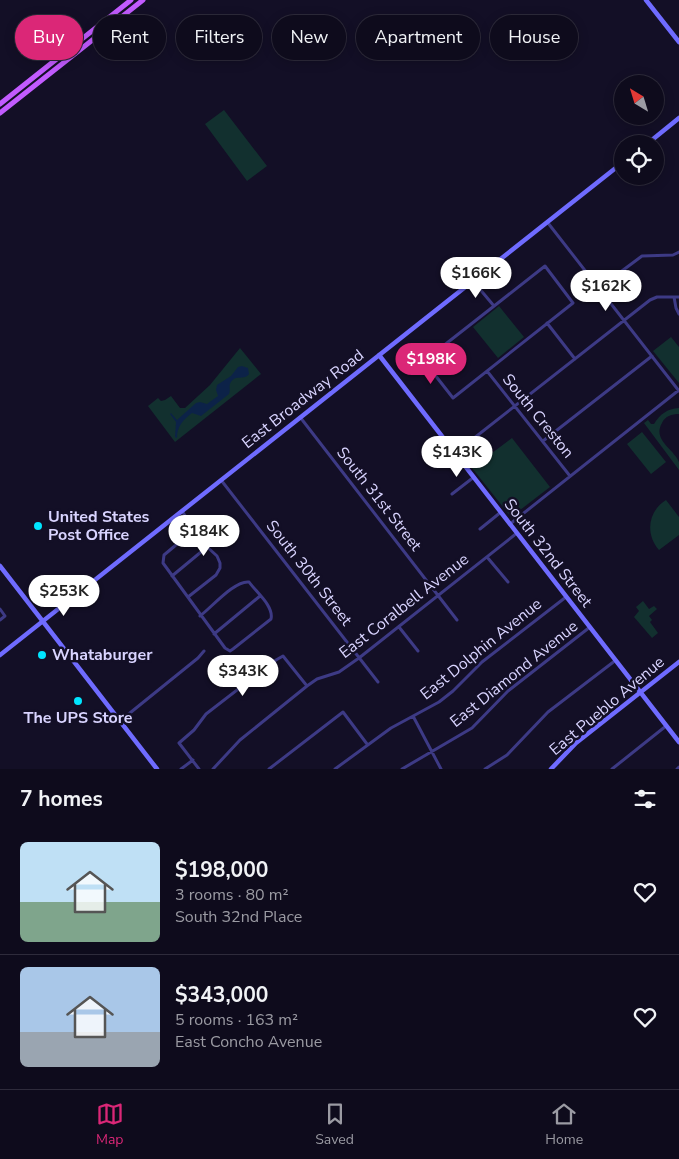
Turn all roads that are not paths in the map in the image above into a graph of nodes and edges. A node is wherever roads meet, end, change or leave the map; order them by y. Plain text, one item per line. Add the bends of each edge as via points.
1 (131, 0) edge
2 (143, 0) edge
3 (646, 0) edge
4 (679, 42) edge
5 (32, 79) junction
6 (36, 85) junction
7 (0, 104) edge
8 (0, 113) edge
9 (679, 118) edge
10 (658, 135) edge
11 (614, 169) edge
12 (548, 223) junction
13 (679, 252) edge
14 (473, 280) junction
15 (599, 288) junction
16 (679, 296) edge
17 (674, 297) junction
18 (494, 306) junction
19 (679, 314) edge
20 (624, 321) junction
21 (547, 323) junction
22 (379, 355) junction
23 (652, 356) junction
24 (575, 359) junction
25 (487, 371) junction
26 (679, 390) edge
27 (515, 406) junction
28 (300, 417) junction
29 (543, 441) junction
30 (446, 442) junction
31 (455, 453) junction
32 (425, 458) dead end
33 (570, 476) junction
34 (474, 477) junction
35 (221, 480) junction
36 (452, 494) dead end
37 (182, 511) junction
38 (501, 512) junction
39 (510, 524) junction
40 (195, 529) junction
41 (480, 529) dead end
42 (517, 533) junction
43 (207, 547) junction
44 (487, 557) junction
45 (0, 566) edge
46 (172, 576) junction
47 (508, 582) dead end
48 (260, 596) junction
49 (438, 596) junction
50 (566, 596) junction
51 (188, 598) junction
52 (0, 609) edge
53 (200, 616) junction
54 (0, 620) edge
55 (457, 620) dead end
56 (43, 621) junction
57 (399, 627) junction
58 (590, 627) junction
59 (214, 634) junction
60 (204, 651) dead end
61 (418, 651) dead end
62 (0, 655) edge
63 (359, 658) junction
64 (616, 660) junction
65 (679, 662) edge
66 (378, 682) dead end
67 (307, 686) junction
68 (641, 692) junction
69 (413, 716) junction
70 (120, 721) junction
71 (666, 726) junction
72 (679, 742) edge
73 (367, 744) junction
74 (432, 751) junction
75 (193, 760) junction
76 (157, 769) edge
77 (181, 769) edge
78 (199, 769) edge
79 (213, 769) edge
80 (269, 769) edge
81 (335, 769) edge
82 (402, 769) edge
83 (441, 769) edge
84 (485, 769) edge
85 (551, 769) edge
86 (612, 769) edge

1 - 5 main road
2 - 6 main road
3 - 4 main road
5 - 6 main road
5 - 7 main road
6 - 8 main road
9 - 10 main road
11 - 12 main road, East Broadway Road
12 - 14 main road, East Broadway Road
12 - 15 street
13 - 15 street via 642,256
14 - 18 street
14 - 22 main road, East Broadway Road
15 - 20 street
16 - 17 street
17 - 19 street
17 - 20 street via 657,297
18 - 21 street via 544,266 573,303
18 - 25 street via 424,361 453,398
20 - 23 street
20 - 24 street
21 - 24 street
21 - 25 street
22 - 28 main road, East Broadway Road
22 - 30 main road, South 32nd Street
23 - 26 street
23 - 29 street
24 - 27 street
25 - 27 street, South Creston
26 - 33 street
27 - 29 street, South Creston
27 - 31 street
28 - 35 main road, East Broadway Road
28 - 49 street, South 31st Street
29 - 33 street, South Creston
30 - 31 main road, South 32nd Street
30 - 32 street
31 - 34 main road, South 32nd Street
33 - 39 street
34 - 36 street
34 - 38 main road, South 32nd Street
35 - 37 main road, East Broadway Road
35 - 63 street, South 30th Street
37 - 40 street
37 - 56 main road, East Broadway Road
38 - 39 main road, South 32nd Street
38 - 41 street
39 - 42 main road, South 32nd Street
40 - 43 street
40 - 46 street via 164,555 163,563
42 - 44 street, East Coralbell Avenue
42 - 50 main road, South 32nd Street
43 - 46 street
43 - 51 street via 216,556 220,568
44 - 47 street
44 - 49 street, East Coralbell Avenue
45 - 56 main road
46 - 51 street
48 - 53 street via 248,582 240,583
48 - 59 street
48 - 59 street via 271,612 271,619 230,651
49 - 55 street, South 31st Street
49 - 57 street, East Coralbell Avenue
50 - 58 main road, South 32nd Street
50 - 69 street, East Dolphin Avenue via 482,662 439,702
51 - 53 street
52 - 54 street via 6,616
53 - 59 street
56 - 62 main road, East Broadway Road
56 - 70 main road
57 - 61 street
57 - 63 street, East Coralbell Avenue
58 - 64 main road, South 32nd Street
58 - 74 street, East Diamond Avenue via 508,691 472,728
60 - 70 street
63 - 66 street, South 30th Street
63 - 67 street, East Coralbell Avenue via 339,672
64 - 68 main road, South 32nd Street
64 - 84 street via 548,712 507,755
65 - 68 main road, East Pueblo Avenue
67 - 75 street via 283,656 276,660 206,714 179,743
67 - 79 street, East Coralbell Avenue via 240,740
68 - 71 main road, South 32nd Street
68 - 85 main road, East Pueblo Avenue via 576,743
69 - 73 street, East Dolphin Avenue
69 - 74 street
70 - 76 main road
71 - 72 main road, South 32nd Street
71 - 86 street
73 - 80 street via 343,712
73 - 81 street, East Dolphin Avenue
74 - 82 street, East Diamond Avenue
74 - 83 street
75 - 77 street
75 - 78 street

